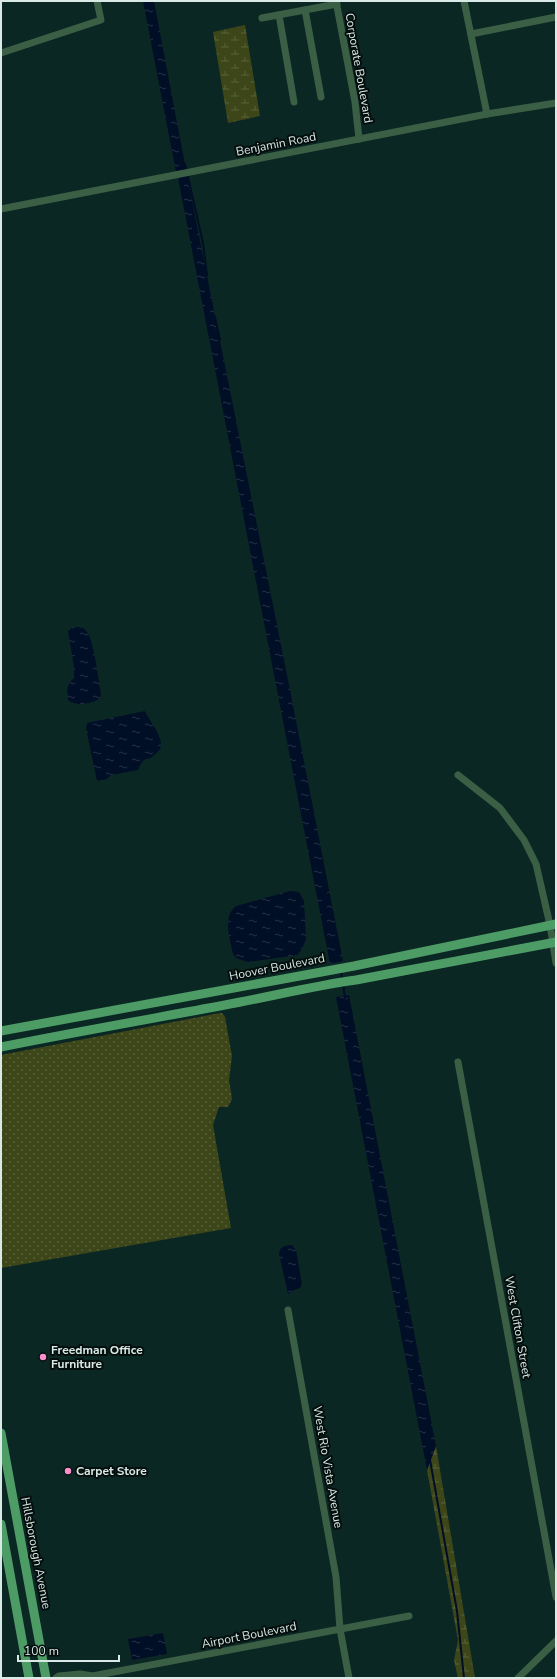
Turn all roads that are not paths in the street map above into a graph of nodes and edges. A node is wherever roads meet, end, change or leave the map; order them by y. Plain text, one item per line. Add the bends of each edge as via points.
1 (97, 1) edge
2 (464, 1) edge
3 (336, 3) edge
4 (305, 10) junction
5 (279, 15) junction
6 (262, 18) dead end
7 (556, 18) edge
8 (471, 34) junction
9 (1, 53) edge
10 (321, 97) dead end
11 (294, 102) dead end
12 (556, 103) edge
13 (487, 114) junction
14 (359, 139) junction
15 (1, 209) edge
16 (458, 775) dead end
17 (553, 924) edge
18 (554, 942) edge
19 (556, 963) edge
20 (1, 1032) edge
21 (1, 1047) edge
22 (458, 1062) dead end
23 (288, 1310) dead end
24 (1, 1433) edge
25 (1, 1524) edge
26 (556, 1597) edge
27 (410, 1616) dead end
28 (340, 1629) junction
29 (556, 1641) edge
30 (29, 1677) edge
31 (91, 1677) edge
32 (46, 1678) edge
33 (56, 1678) edge
34 (349, 1678) edge
35 (518, 1678) edge

1 - 9 street via 100,20
2 - 8 street
3 - 4 street
3 - 14 street, Corporate Boulevard via 355,102
4 - 5 street
4 - 10 street
5 - 6 street
5 - 11 street
7 - 8 street
8 - 13 street
12 - 13 street, Benjamin Road
13 - 14 street, Benjamin Road
14 - 15 street, Benjamin Road
16 - 17 street via 500,808 524,840 536,864
17 - 18 street
17 - 20 main road, Hoover Boulevard via 354,966
18 - 19 street
18 - 21 main road
22 - 26 street, West Clifton Street
23 - 28 street, West Rio Vista Avenue via 336,1577
24 - 32 main road, Hillsborough Avenue
25 - 30 main road
27 - 28 street, Airport Boulevard
28 - 31 street, Airport Boulevard
28 - 34 street, West Rio Vista Avenue
29 - 35 street
31 - 33 street, Airport Boulevard via 80,1674

